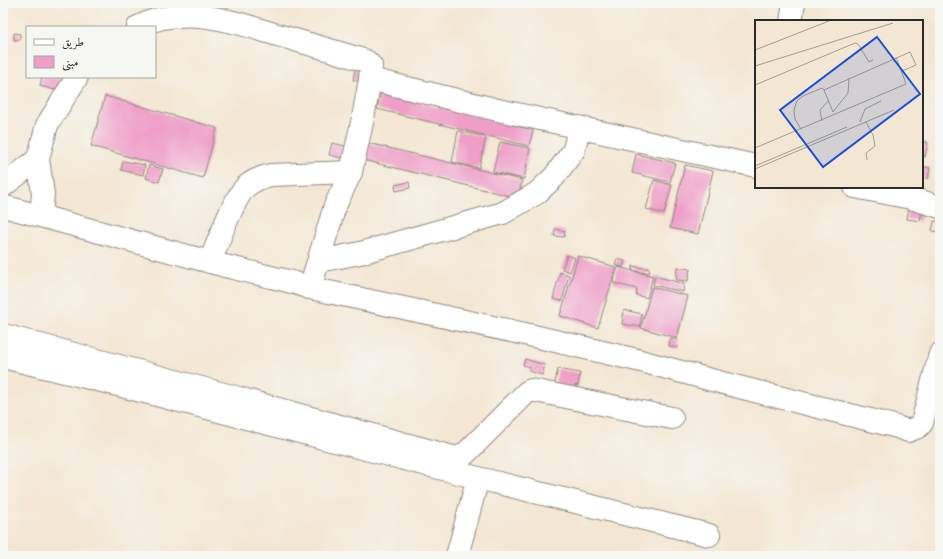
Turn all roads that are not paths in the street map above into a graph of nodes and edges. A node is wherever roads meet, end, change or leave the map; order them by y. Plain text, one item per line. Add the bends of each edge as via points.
1 (794, 3) edge
2 (791, 20) edge
3 (141, 26) edge
4 (76, 78) edge
5 (370, 79) junction
6 (580, 127) junction
7 (38, 159) junction
8 (755, 166) edge
9 (351, 172) junction
10 (3, 186) edge
11 (860, 188) edge
12 (3, 206) edge
13 (940, 207) edge
14 (40, 215) junction
15 (319, 261) junction
16 (210, 262) junction
17 (310, 288) junction
18 (3, 335) edge
19 (940, 354) edge
20 (3, 357) edge
21 (672, 418) dead end
22 (478, 478) junction
23 (709, 535) dead end
24 (457, 556) edge

1 - 2 street
3 - 5 street via 166,18 188,15 234,22 366,61 371,66
4 - 7 street via 47,124
5 - 6 street
5 - 9 street
6 - 8 street
6 - 15 street via 574,150 554,177 537,193 503,213 360,253
7 - 10 street
7 - 14 street via 43,194
9 - 15 street via 335,206
9 - 16 street via 271,176 259,178 247,185 239,194
11 - 13 street via 911,198
12 - 14 street
14 - 16 street
15 - 17 street
16 - 17 street
17 - 19 street via 637,360 908,431 918,427 922,422
18 - 21 street via 453,457 464,455 531,390
20 - 22 street
22 - 23 street
22 - 24 street

